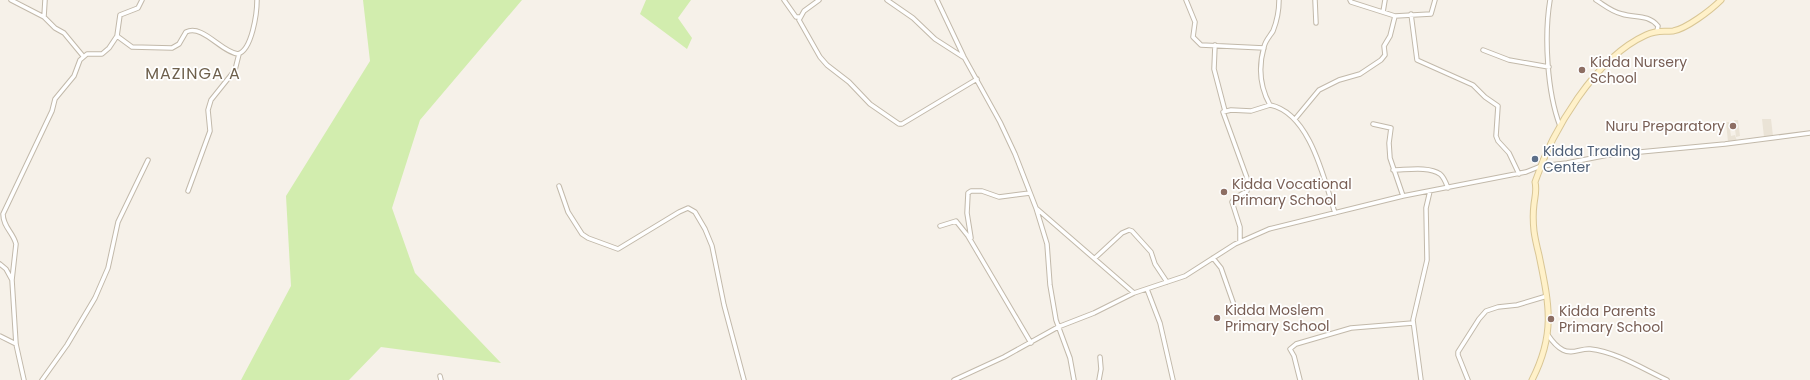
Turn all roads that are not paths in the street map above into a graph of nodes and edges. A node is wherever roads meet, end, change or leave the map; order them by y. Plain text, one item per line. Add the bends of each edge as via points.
1 (11, 0) edge
2 (45, 0) edge
3 (142, 0) edge
4 (257, 0) edge
5 (784, 0) edge
6 (819, 0) edge
7 (887, 0) edge
8 (937, 0) edge
9 (1186, 0) edge
10 (1279, 0) edge
11 (1315, 0) edge
12 (1350, 0) edge
13 (1385, 0) edge
14 (1435, 0) edge
15 (1550, 0) edge
16 (1596, 0) edge
17 (1721, 0) edge
18 (1383, 12) junction
19 (1412, 14) junction
20 (1395, 16) junction
21 (44, 17) junction
22 (801, 17) junction
23 (1316, 23) dead end
24 (1657, 31) junction
25 (117, 36) junction
26 (1215, 45) junction
27 (1264, 48) junction
28 (1483, 50) dead end
29 (239, 54) junction
30 (83, 56) junction
31 (964, 57) junction
32 (1549, 67) junction
33 (977, 79) junction
34 (1270, 105) junction
35 (1225, 111) junction
36 (1295, 119) junction
37 (1372, 124) dead end
38 (1560, 126) junction
39 (1810, 133) edge
40 (148, 160) dead end
41 (1541, 166) junction
42 (1393, 170) junction
43 (1519, 174) junction
44 (559, 186) dead end
45 (1448, 188) junction
46 (188, 191) dead end
47 (1430, 191) junction
48 (1030, 193) junction
49 (1403, 196) junction
50 (1036, 208) junction
51 (1335, 213) junction
52 (940, 226) dead end
53 (971, 240) junction
54 (1240, 241) junction
55 (1095, 258) junction
56 (1214, 258) junction
57 (0, 264) edge
58 (12, 280) junction
59 (1167, 282) junction
60 (1147, 288) junction
61 (1134, 293) junction
62 (1547, 296) junction
63 (1234, 305) dead end
64 (1413, 323) junction
65 (1058, 327) junction
66 (1548, 335) junction
67 (0, 336) edge
68 (1031, 342) junction
69 (16, 344) junction
70 (1100, 357) dead end
71 (964, 376) junction
72 (24, 380) edge
73 (42, 380) edge
74 (744, 380) edge
75 (954, 380) edge
76 (966, 380) edge
77 (1074, 380) edge
78 (1099, 380) edge
79 (1174, 380) edge
80 (1300, 380) edge
81 (1421, 380) edge
82 (1468, 380) edge
83 (1532, 380) edge
84 (1667, 380) edge

1 - 21 street
2 - 21 street
3 - 25 street via 138,8 120,15
4 - 29 street via 252,33 244,51
5 - 22 street via 796,18
6 - 22 street
7 - 31 street via 913,18 935,39
8 - 31 street
9 - 26 street via 1195,22 1194,39 1201,45
10 - 27 street via 1275,26
11 - 23 street
12 - 18 street
13 - 18 street
14 - 19 street via 1431,14
15 - 32 street
16 - 24 street via 1622,14 1646,17 1654,21 1658,26
17 - 24 street via 1686,26 1673,31
18 - 20 street
19 - 20 street
19 - 43 street via 1417,60 1473,85 1498,106 1496,136 1509,153
20 - 36 street via 1390,36 1384,46 1385,55 1382,60 1360,74 1339,80 1319,90
21 - 30 street via 64,33
22 - 33 street via 799,23 823,61 849,82 870,104 899,124
24 - 38 street via 1628,45 1596,75
25 - 29 street via 132,47 172,48 179,44 186,32 193,30
25 - 30 street via 105,53
26 - 27 street
26 - 35 street via 1214,69
27 - 34 street via 1260,75
28 - 32 street via 1509,60
29 - 46 street via 235,70 211,100 208,110 210,131
30 - 58 street via 74,76 55,99 52,111 3,214 4,224 16,244
31 - 33 street
32 - 38 street via 1552,99
33 - 48 street via 1015,154
34 - 35 street via 1251,111
34 - 36 street via 1280,108
35 - 54 street via 1223,112 1248,186 1247,191 1232,202 1240,227
36 - 51 street via 1316,154
37 - 42 street via 1391,128 1389,151
38 - 41 street
39 - 41 street via 1725,144 1629,152
40 - 73 street via 118,222 108,268 95,298
41 - 43 street
41 - 62 street via 1535,182 1534,232
42 - 45 street via 1424,169 1438,173
42 - 49 street
43 - 45 street
44 - 74 street via 568,212 582,234 615,248 621,248 678,212 688,208 695,212 712,246 724,305
45 - 47 street
47 - 49 street
47 - 64 street via 1426,208 1427,260
48 - 50 street
48 - 53 street via 999,197 982,192 968,193 967,213
49 - 51 street
50 - 55 street
50 - 65 street via 1047,244 1052,298
51 - 54 street via 1269,229
52 - 53 street via 956,221
53 - 68 street
54 - 56 street
55 - 59 street via 1122,233 1129,230 1151,252
55 - 61 street
56 - 59 street via 1185,276
56 - 63 street via 1221,268
57 - 58 street
58 - 69 street
59 - 60 street
60 - 61 street
60 - 79 street via 1160,323
61 - 65 street
62 - 66 street via 1550,319
62 - 82 street via 1486,311 1458,352
64 - 80 street via 1351,328 1296,344 1290,349
64 - 81 street
65 - 68 street
65 - 77 street via 1070,358
66 - 83 street via 1541,364
66 - 84 street via 1564,351 1575,352 1588,348 1599,350
67 - 69 street
68 - 71 street
69 - 72 street
70 - 78 street
71 - 75 street
71 - 76 street

